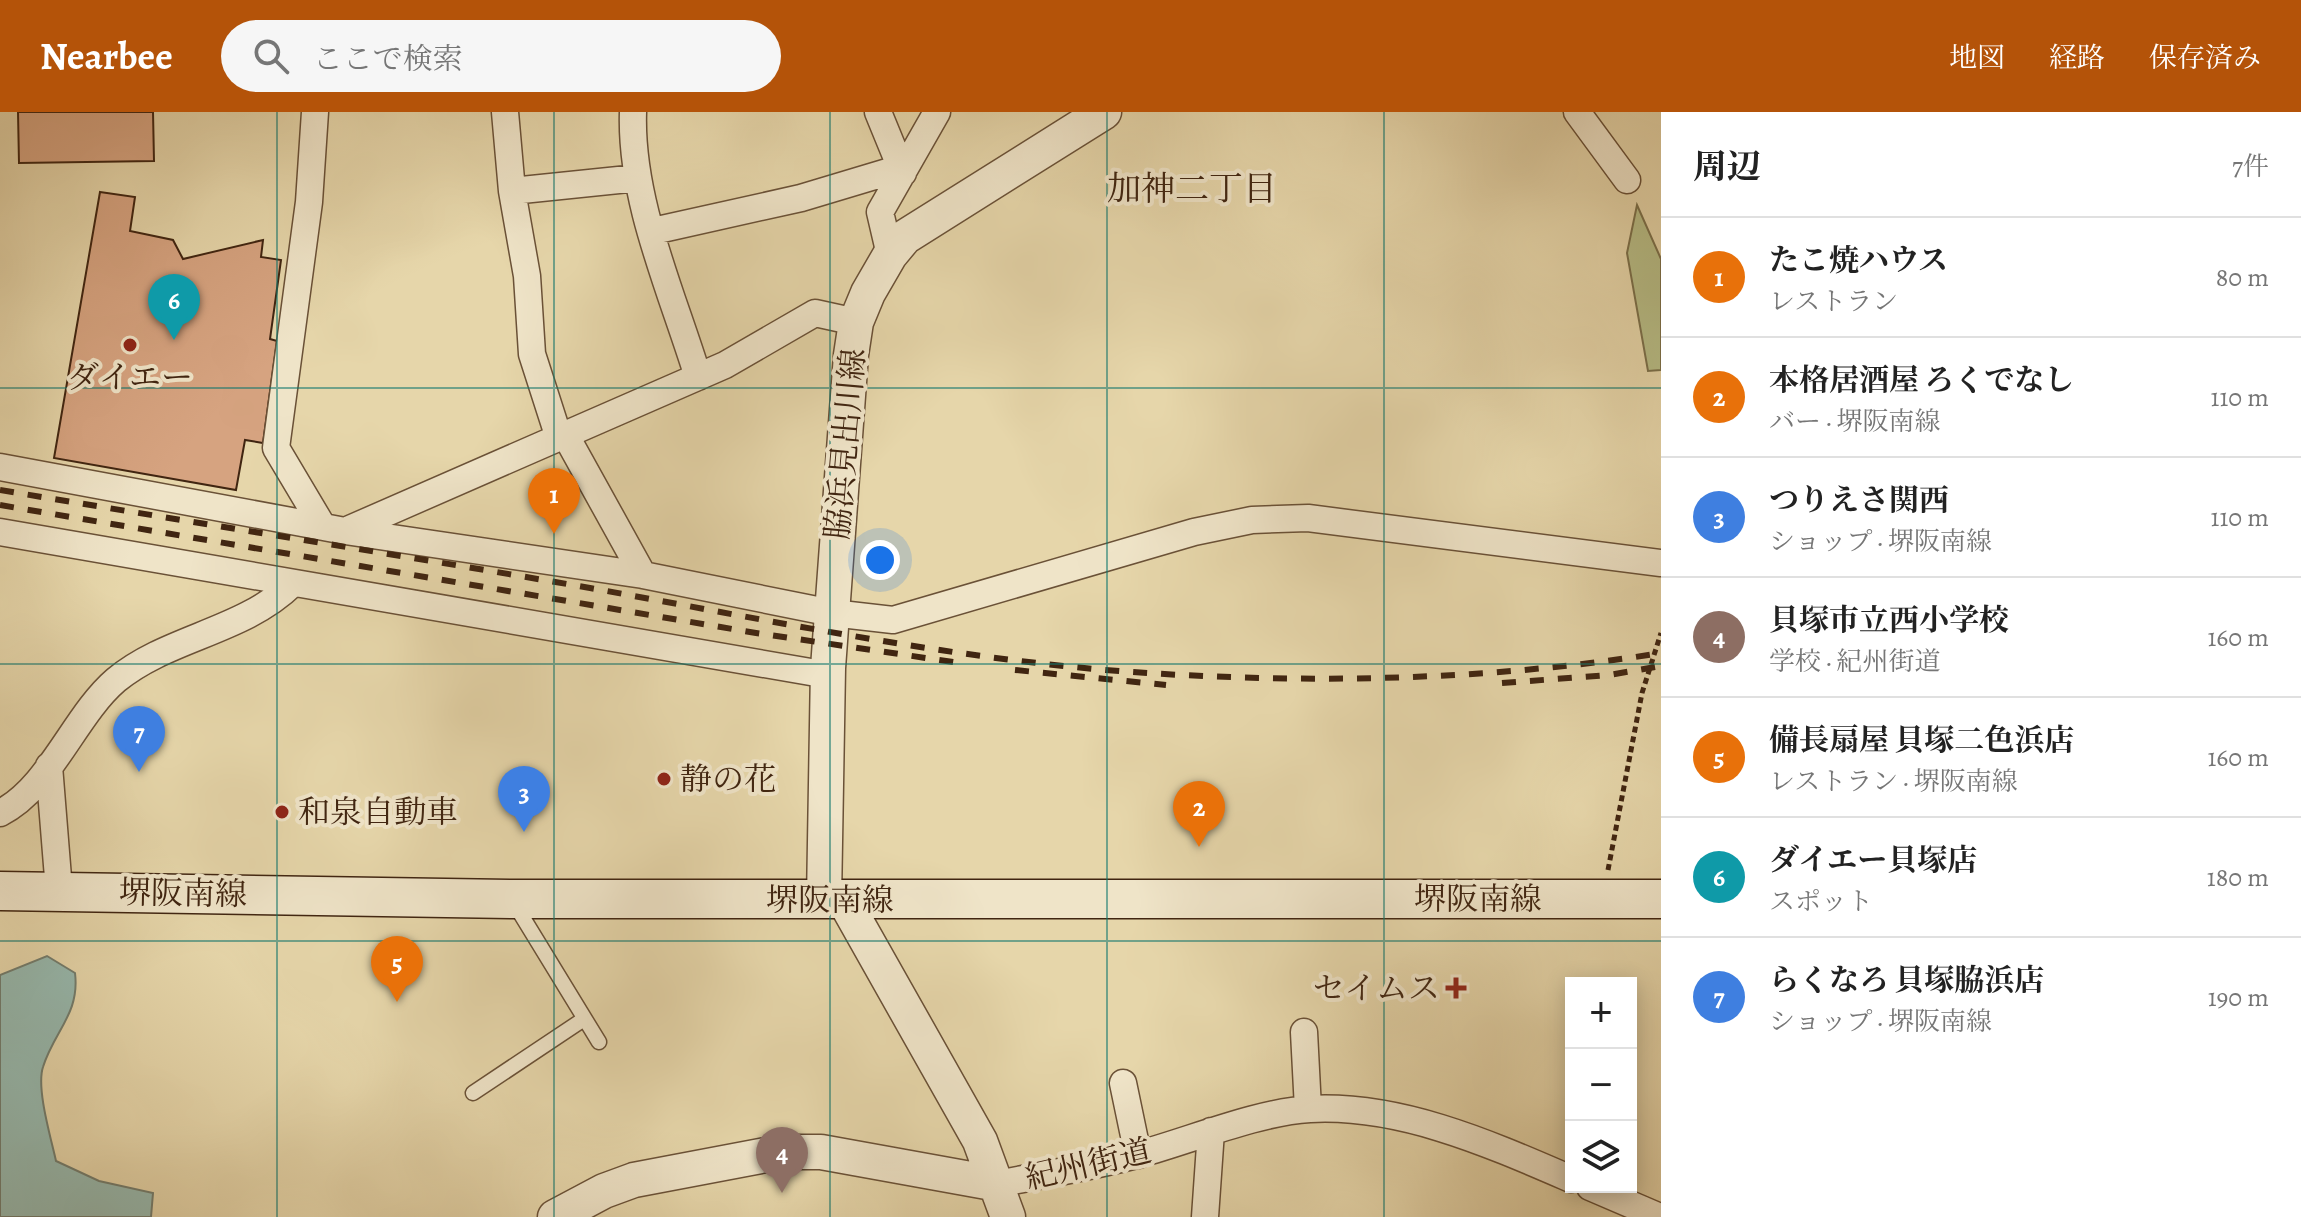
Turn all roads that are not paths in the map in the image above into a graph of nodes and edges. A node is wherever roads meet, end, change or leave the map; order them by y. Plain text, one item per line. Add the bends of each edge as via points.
1 (315, 112) edge
2 (505, 112) edge
3 (633, 112) edge
4 (878, 112) edge
5 (937, 112) edge
6 (1104, 112) edge
7 (1577, 112) edge
8 (902, 170) junction
9 (638, 178) junction
10 (1627, 180) dead end
11 (512, 191) junction
12 (653, 231) junction
13 (890, 255) junction
14 (856, 322) junction
15 (698, 377) junction
16 (562, 437) junction
17 (0, 467) edge
18 (334, 529) junction
19 (0, 532) edge
20 (1661, 563) edge
21 (643, 575) junction
22 (292, 584) junction
23 (832, 613) junction
24 (828, 675) junction
25 (49, 766) junction
26 (0, 813) edge
27 (59, 890) junction
28 (0, 891) edge
29 (511, 899) junction
30 (1661, 899) edge
31 (834, 900) junction
32 (584, 1019) junction
33 (1304, 1032) dead end
34 (599, 1042) dead end
35 (1123, 1083) dead end
36 (473, 1093) dead end
37 (1308, 1109) junction
38 (1211, 1131) junction
39 (1138, 1155) junction
40 (1565, 1176) edge
41 (998, 1184) junction
42 (1604, 1193) edge
43 (555, 1217) edge
44 (1008, 1217) edge
45 (1205, 1217) edge
46 (1660, 1217) edge

1 - 18 street via 309,202 276,448
2 - 11 street
3 - 9 street
4 - 8 street
5 - 8 street
6 - 13 street, 脇浜見出川線 via 930,220
7 - 10 street
8 - 12 street
8 - 13 street via 880,212
9 - 11 street
9 - 12 street
11 - 16 street via 527,276 532,354
12 - 15 street
13 - 14 street, 脇浜見出川線
14 - 15 street via 815,313
14 - 23 street, 脇浜見出川線
15 - 16 street
16 - 18 street
16 - 21 street
17 - 18 street
18 - 21 street
19 - 22 street
20 - 23 street via 1308,518 1252,520 1194,532 893,620
21 - 23 street
22 - 24 street
22 - 25 street via 223,629 159,654 117,679 86,712
23 - 24 street, 脇浜見出川線
24 - 31 street, 脇浜見出川線
25 - 26 street
25 - 27 street
27 - 28 main road, 堺阪南線
27 - 29 main road, 堺阪南線
29 - 31 main road, 堺阪南線
29 - 32 lane
30 - 31 main road, 堺阪南線
31 - 41 street via 980,1141
32 - 34 lane
32 - 36 lane
33 - 37 street
35 - 39 street
37 - 38 street, 紀州街道
37 - 40 street, 紀州街道 via 1354,1111 1462,1132
38 - 39 street, 紀州街道
38 - 45 street
39 - 41 street, 紀州街道
41 - 43 street, 紀州街道 via 821,1152 782,1152 634,1180
41 - 44 street
42 - 46 street

